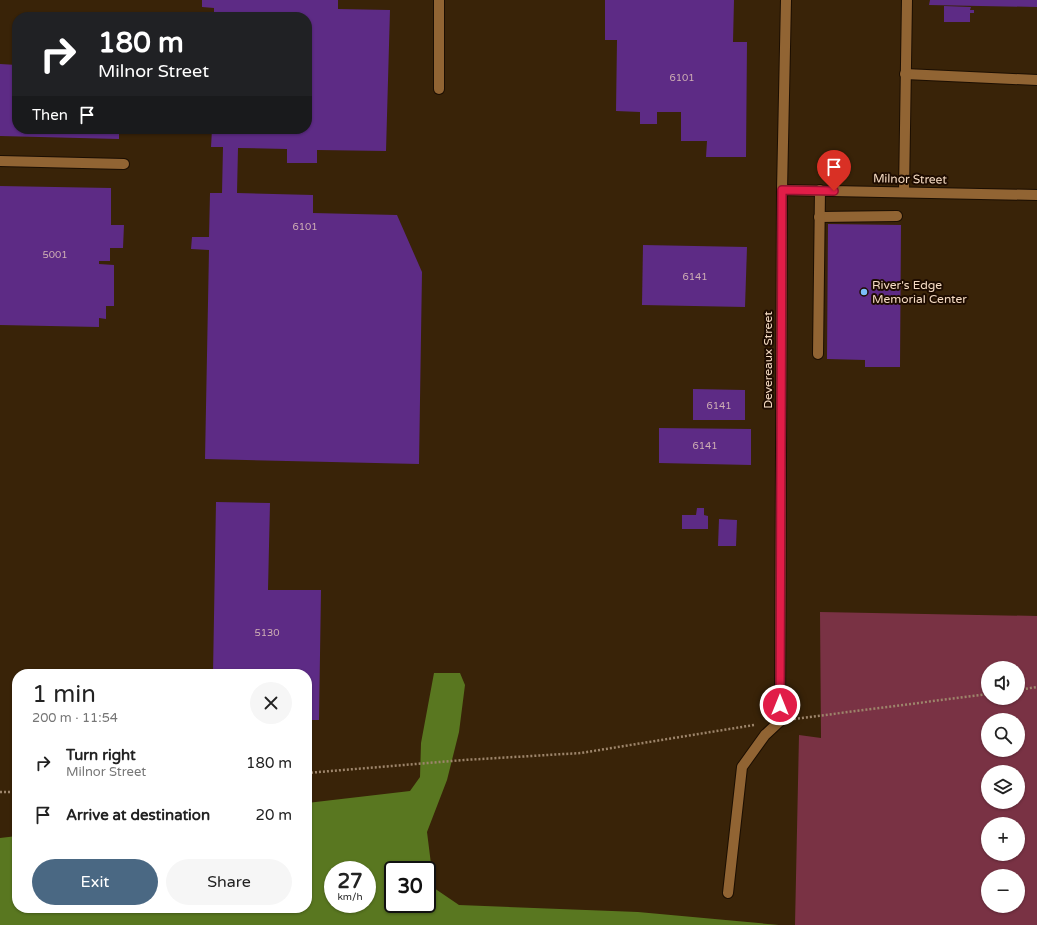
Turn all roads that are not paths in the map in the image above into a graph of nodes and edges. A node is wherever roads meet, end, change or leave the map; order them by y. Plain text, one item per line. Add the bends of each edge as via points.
1 (439, 0) edge
2 (786, 0) edge
3 (907, 0) edge
4 (905, 74) junction
5 (1037, 80) edge
6 (439, 89) dead end
7 (0, 161) edge
8 (124, 164) dead end
9 (782, 190) junction
10 (820, 190) junction
11 (904, 192) junction
12 (1037, 195) edge
13 (897, 216) dead end
14 (819, 217) junction
15 (818, 354) dead end
16 (728, 893) dead end

1 - 6 street
2 - 9 street, Devereaux Street
3 - 4 street
4 - 5 street
4 - 11 street
7 - 8 street
9 - 10 street, Milnor Street
9 - 16 street, Devereaux Street via 780,721 765,735 742,767
10 - 11 street, Milnor Street
10 - 14 street
11 - 12 street, Milnor Street
13 - 14 street
14 - 15 street

